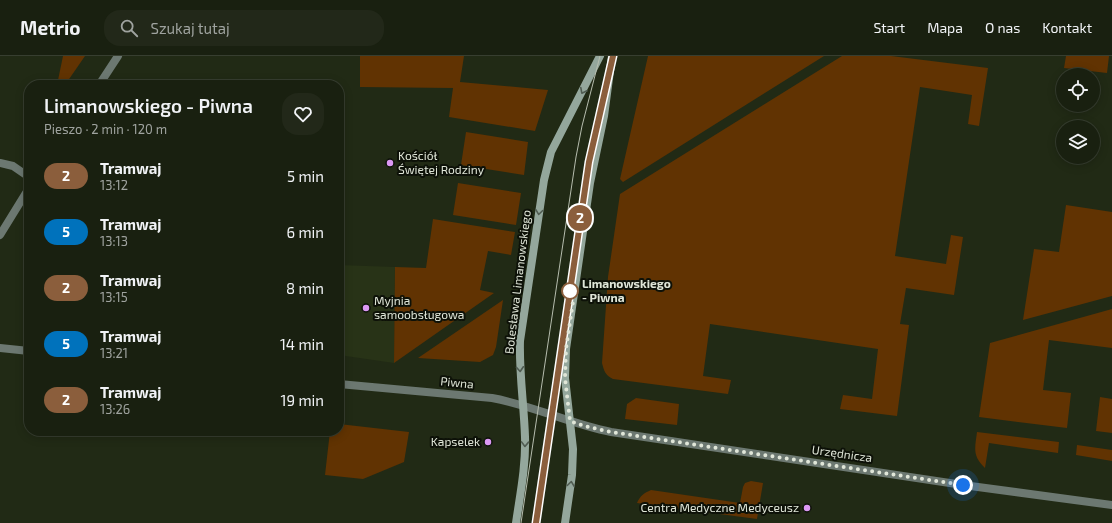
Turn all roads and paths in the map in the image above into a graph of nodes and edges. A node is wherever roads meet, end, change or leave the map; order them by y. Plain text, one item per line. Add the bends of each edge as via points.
1 (118, 56) edge
2 (600, 56) edge
3 (612, 56) edge
4 (102, 80) edge
5 (0, 163) edge
6 (24, 174) edge
7 (24, 196) edge
8 (0, 235) edge
9 (0, 348) edge
10 (24, 350) edge
11 (344, 384) edge
12 (523, 405) junction
13 (570, 421) junction
14 (1112, 505) edge
15 (516, 523) edge
16 (565, 523) edge

1 - 4 street
2 -> 12 street, Bolesława Limanowskiego via 551,152 544,180 520,341
3 - 13 street via 604,116 590,183 566,349 565,378
5 - 6 street via 13,166
7 - 8 street
9 - 10 street
11 - 12 street, Piwna via 492,398
12 - 13 street, Piwna
12 -> 15 street, Bolesława Limanowskiego via 524,468
13 - 14 street, Urzędnicza via 611,432
16 -> 13 street via 572,475

